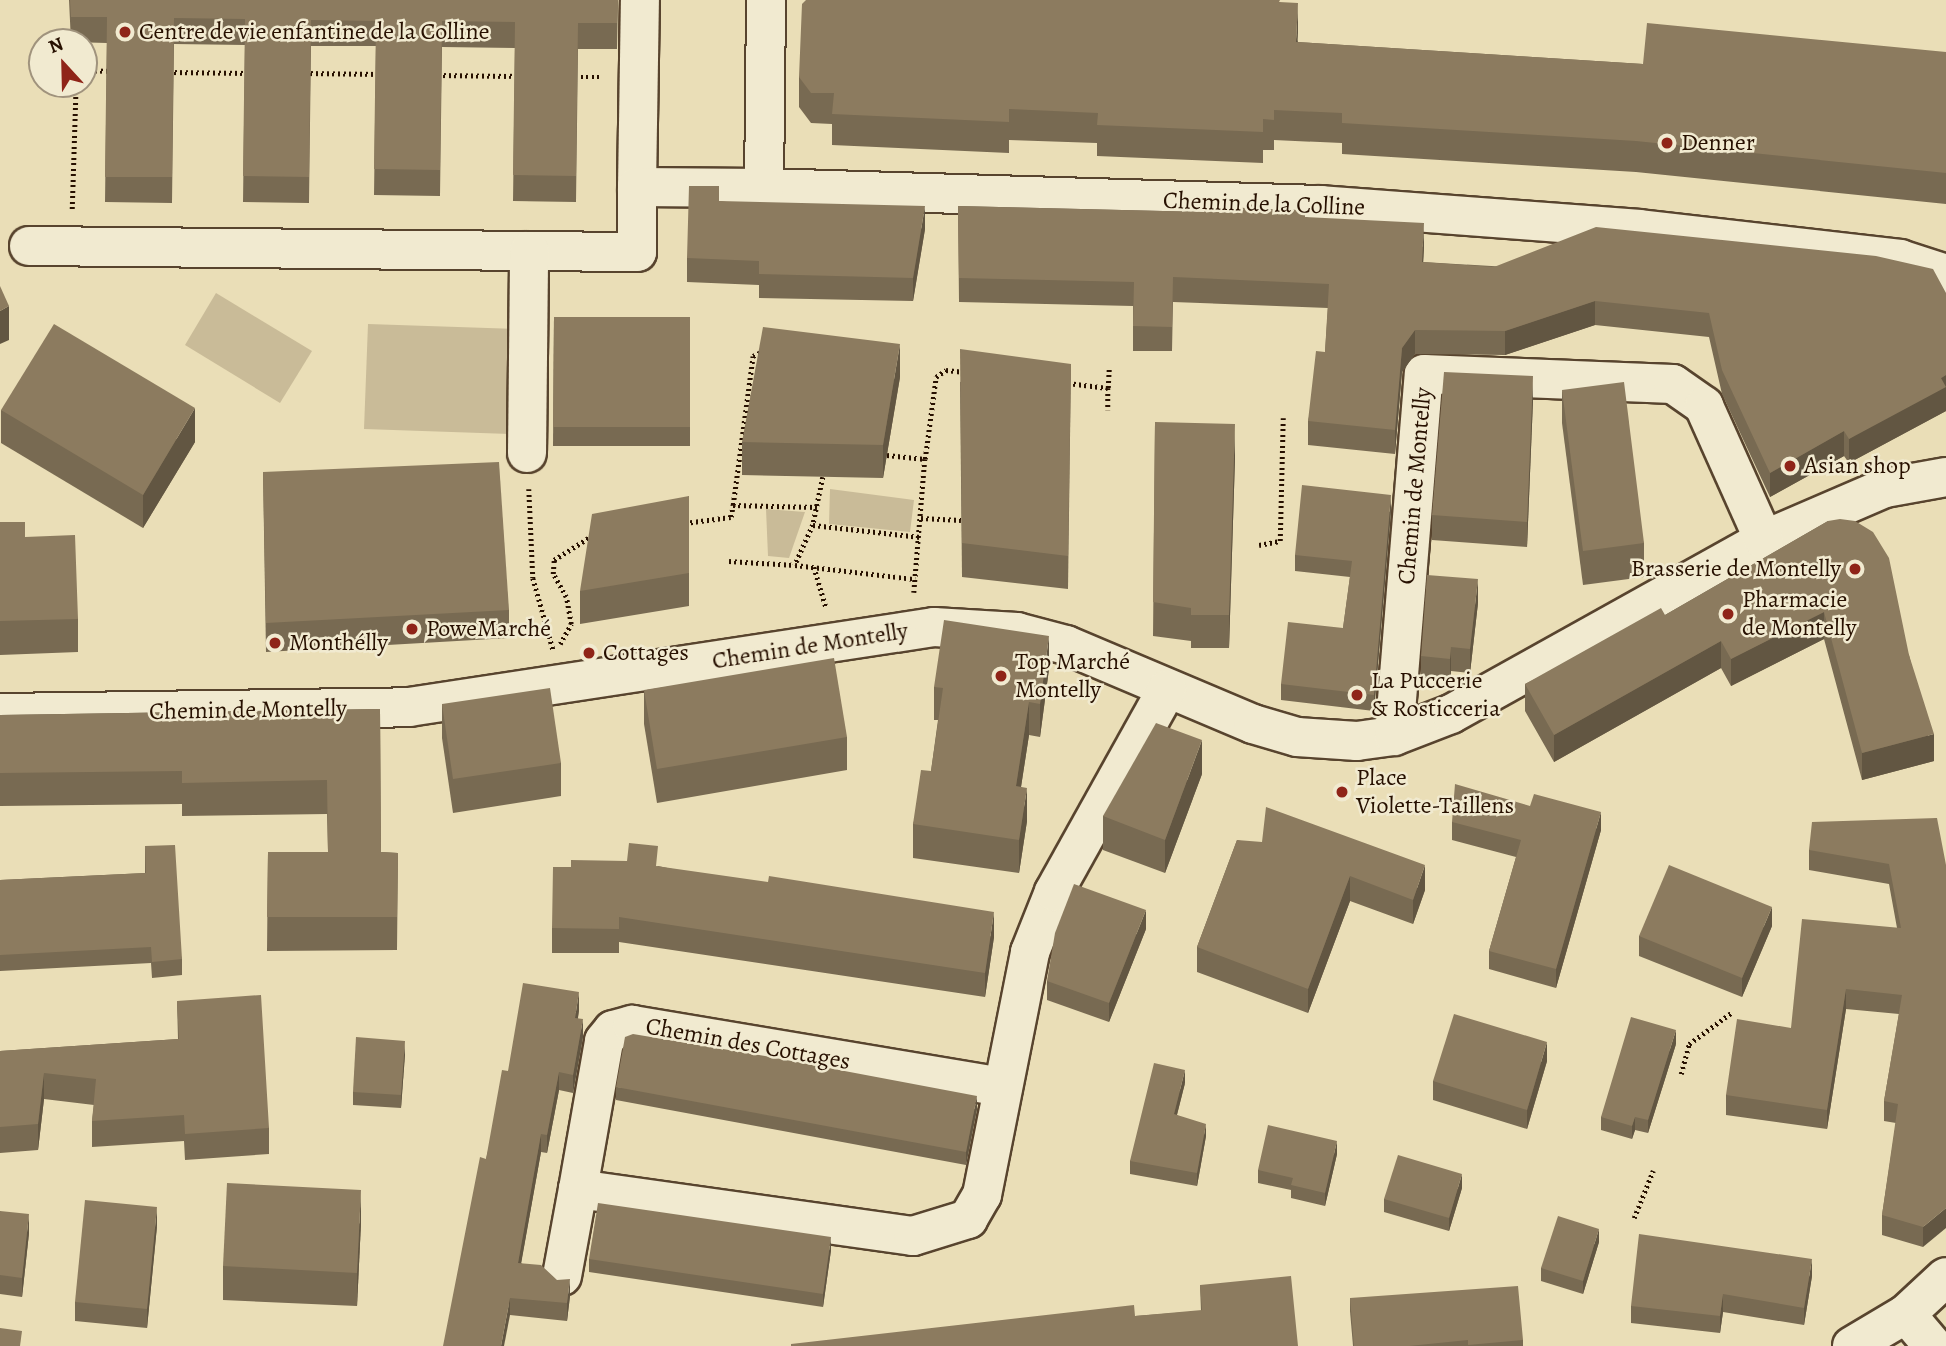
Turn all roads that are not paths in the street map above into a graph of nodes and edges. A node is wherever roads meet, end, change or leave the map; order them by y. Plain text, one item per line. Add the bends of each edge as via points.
1 (640, 0) edge
2 (766, 0) edge
3 (637, 187) junction
4 (764, 188) junction
5 (29, 246) dead end
6 (529, 251) junction
7 (1946, 274) edge
8 (527, 453) road end
9 (1946, 477) edge
10 (1764, 540) junction
11 (1167, 689) junction
12 (0, 713) edge
13 (1394, 736) junction
14 (1003, 1087) junction
15 (578, 1189) junction
16 (562, 1276) dead end
17 (1946, 1277) edge
18 (1906, 1314) junction
19 (1852, 1346) edge
20 (1933, 1346) edge

1 - 3 street
2 - 4 street
3 - 4 street, Chemin de la Colline
3 - 6 street via 637,252
4 - 7 street, Chemin de la Colline via 1321,205 1639,229 1900,259
5 - 6 street
6 - 8 street
9 - 10 street, Chemin de Montelly via 1885,488
10 - 13 street, Chemin de Montelly via 1451,714
10 - 13 street, Chemin de Montelly via 1704,406 1673,384 1424,374
11 - 12 street, Chemin de Montelly via 1066,645 1017,632 934,627 409,707
11 - 13 street, Chemin de Montelly via 1297,737 1329,742
11 - 14 street via 1054,892 1030,953
14 - 15 street via 982,1195 968,1219 913,1236
14 - 15 street, Chemin des Cottages via 632,1025 613,1030 604,1041
15 - 16 street, Chemin des Cottages
17 - 18 street
18 - 19 street
18 - 20 street

